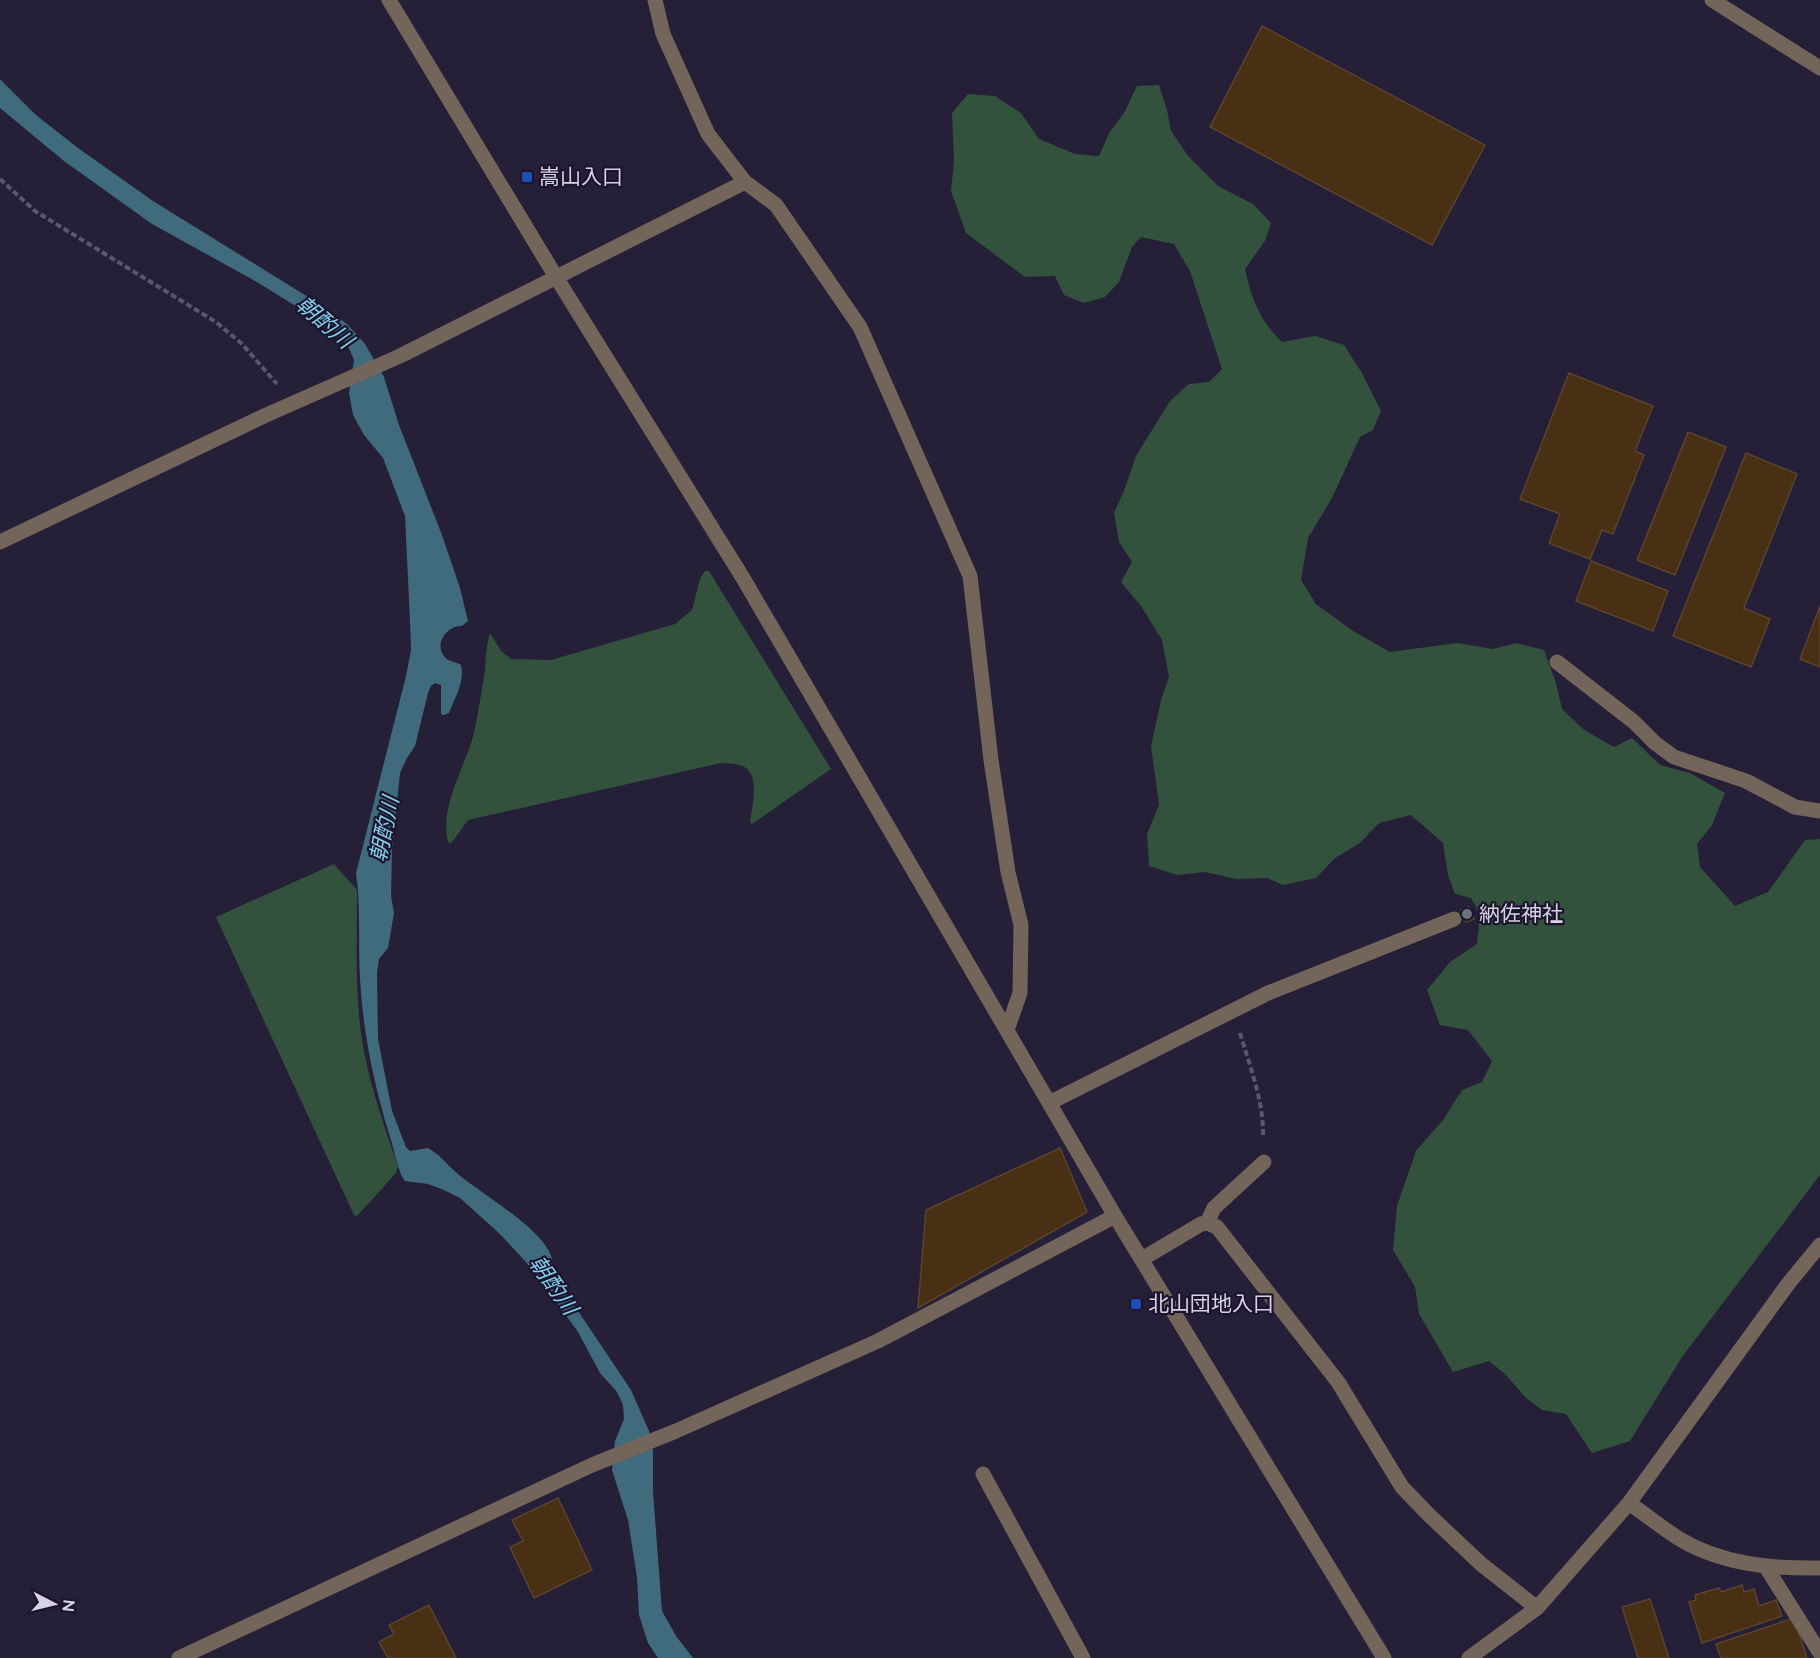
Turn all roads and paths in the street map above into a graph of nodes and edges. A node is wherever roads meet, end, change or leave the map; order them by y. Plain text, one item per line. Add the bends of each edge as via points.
1 (389, 0) edge
2 (654, 0) edge
3 (1712, 0) edge
4 (1820, 68) edge
5 (0, 179) edge
6 (745, 182) junction
7 (555, 277) junction
8 (289, 406) junction
9 (0, 542) edge
10 (1557, 662) dead end
11 (1820, 811) edge
12 (1454, 920) dead end
13 (1234, 1010) junction
14 (1007, 1030) junction
15 (1049, 1103) junction
16 (1260, 1166) joint
17 (1115, 1216) junction
18 (1206, 1223) junction
19 (1820, 1245) edge
20 (1142, 1259) junction
21 (982, 1474) dead end
22 (1629, 1503) junction
23 (1766, 1567) junction
24 (1820, 1568) edge
25 (1537, 1608) junction
26 (1820, 1653) edge
27 (1381, 1657) edge
28 (179, 1658) edge
29 (1083, 1658) edge
30 (1469, 1658) edge

1 - 7 street
2 - 6 street via 663,34 708,134
3 - 4 street
5 - 8 path via 34,211 216,322 267,371
6 - 7 street
6 - 14 street via 776,205 860,327 970,576 991,760 1008,872 1021,925 1020,993
7 - 8 street via 400,356
7 - 14 street via 743,578
8 - 9 street
10 - 11 street via 1674,757 1746,781 1794,807
12 - 13 street
13 - 15 street
13 - 16 path via 1263,1125
14 - 15 street
15 - 17 street
16 - 18 street via 1214,1208
17 - 20 street
17 - 28 street via 878,1341 592,1465
18 - 20 street
18 - 25 street via 1221,1231 1338,1382 1402,1487 1481,1564
19 - 22 street
20 - 27 street
21 - 29 street
22 - 23 street via 1702,1551
22 - 25 street
23 - 24 street
23 - 26 street
25 - 30 street

